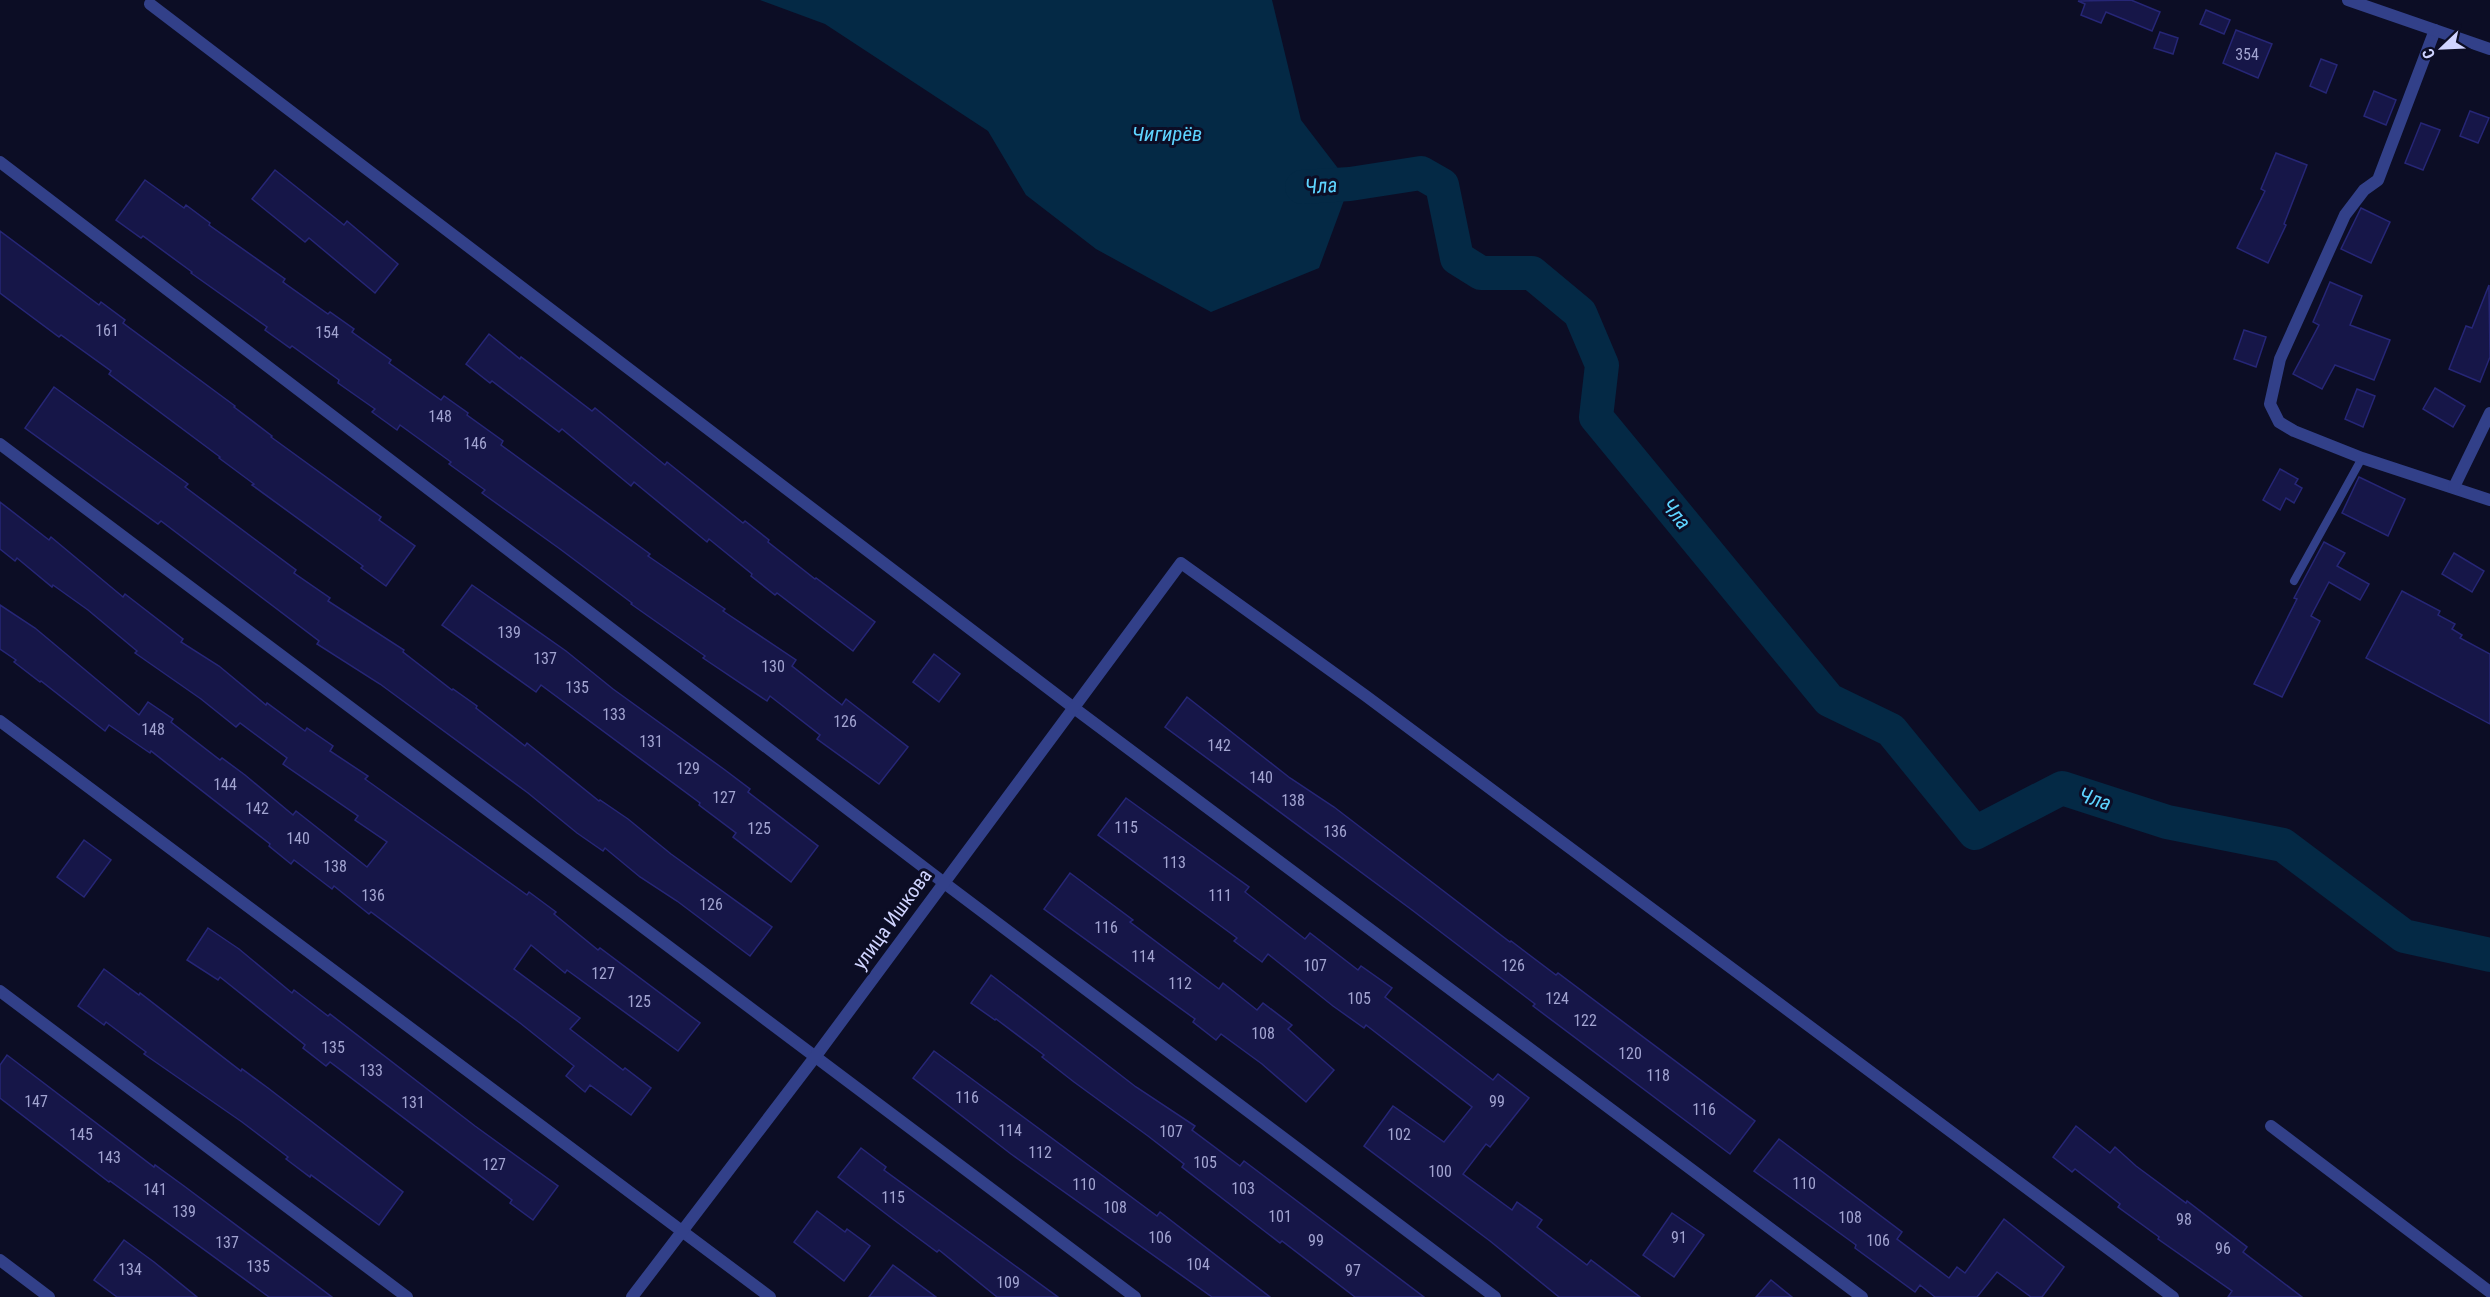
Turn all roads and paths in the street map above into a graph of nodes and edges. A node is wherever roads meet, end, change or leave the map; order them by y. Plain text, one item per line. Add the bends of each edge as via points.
1 (2348, 0) edge
2 (150, 4) dead end
3 (2435, 30) junction
4 (2490, 49) edge
5 (0, 162) edge
6 (2490, 413) edge
7 (0, 444) edge
8 (2362, 458) junction
9 (2454, 487) junction
10 (2490, 500) edge
11 (2294, 581) dead end
12 (1074, 708) junction
13 (0, 721) edge
14 (943, 882) junction
15 (0, 991) edge
16 (815, 1057) junction
17 (2271, 1126) dead end
18 (681, 1231) junction
19 (0, 1260) edge
20 (2490, 1292) edge
21 (49, 1297) edge
22 (407, 1297) edge
23 (632, 1297) edge
24 (770, 1297) edge
25 (1135, 1297) edge
26 (1495, 1297) edge
27 (1862, 1297) edge
28 (2173, 1297) edge

1 - 3 street
2 - 12 street
3 - 4 street
3 - 8 street via 2378,180 2364,190 2345,215 2280,359 2270,404 2280,422 2294,431
5 - 14 street
6 - 9 street
7 - 16 street
8 - 9 street
8 - 11 lane
9 - 10 street
12 - 14 street, улица Ишкова
12 - 27 street
12 - 28 street, улица Ишкова via 1180,563 1366,696
13 - 18 street
14 - 16 street, улица Ишкова
14 - 26 street
15 - 22 street
16 - 18 street, улица Ишкова
16 - 25 street
17 - 20 street
18 - 23 street, улица Ишкова
18 - 24 street
19 - 21 street

